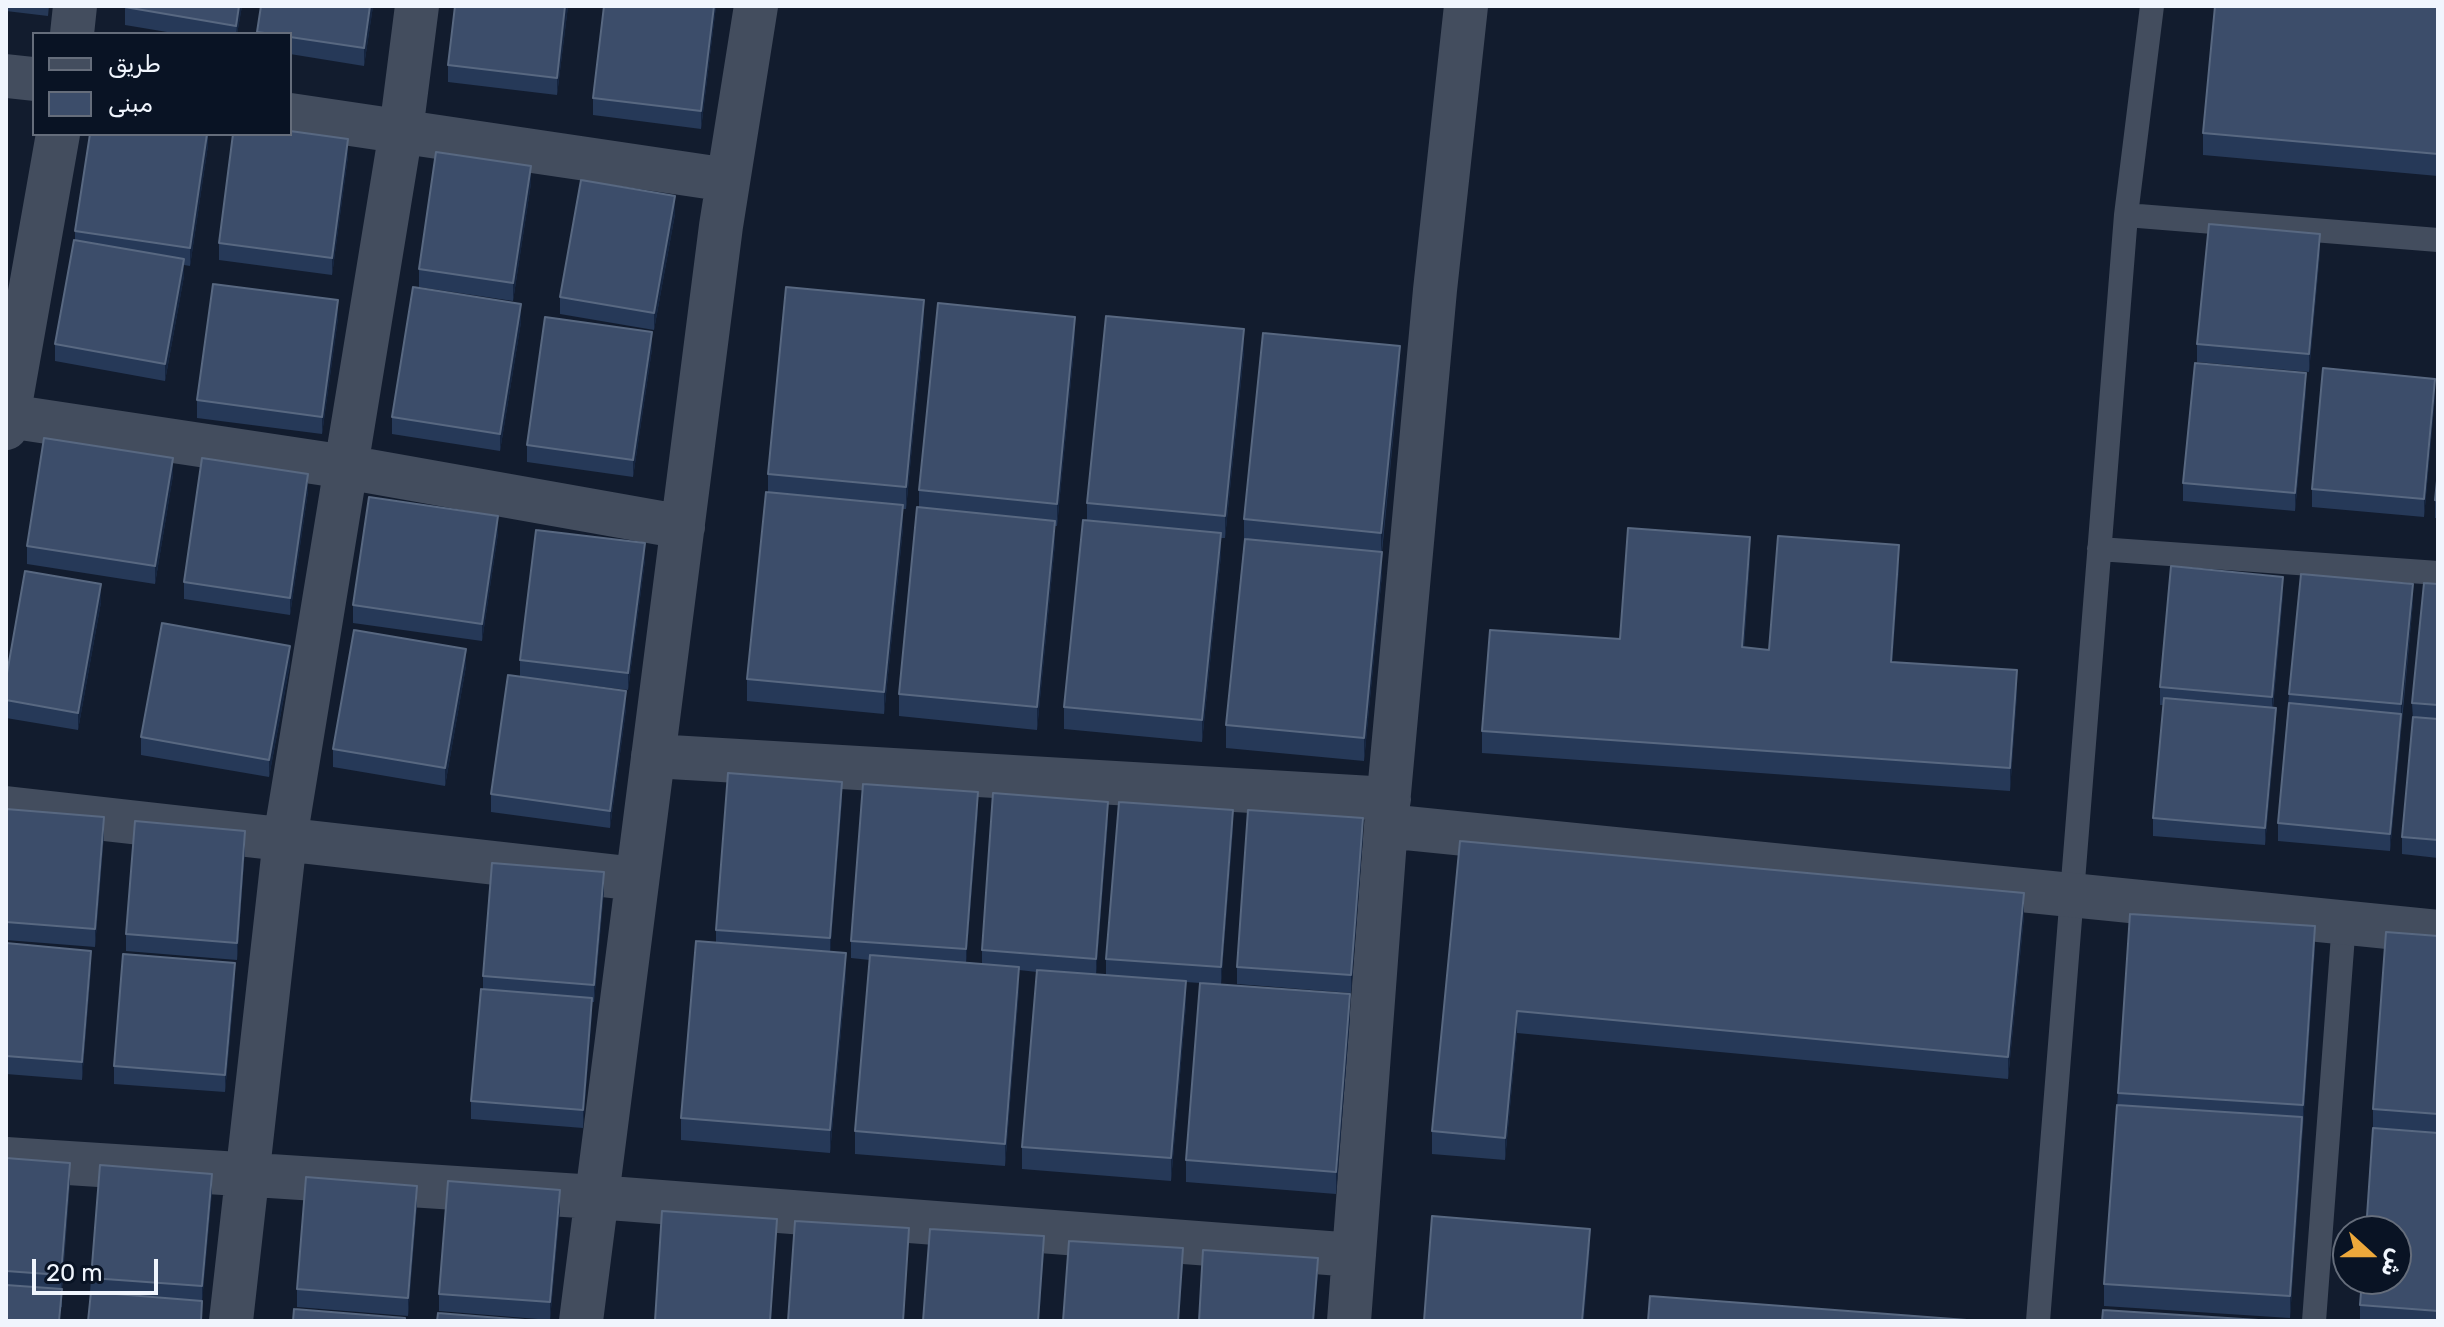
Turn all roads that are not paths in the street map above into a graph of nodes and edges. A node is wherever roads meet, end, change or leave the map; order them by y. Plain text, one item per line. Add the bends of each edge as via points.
1 (75, 6) edge
2 (417, 6) edge
3 (756, 6) edge
4 (1466, 6) edge
5 (2152, 6) edge
6 (72, 32) edge
7 (6, 76) edge
8 (32, 79) edge
9 (292, 115) edge
10 (401, 131) junction
11 (58, 136) edge
12 (728, 180) junction
13 (2126, 215) junction
14 (2438, 240) edge
15 (7, 422) edge
16 (346, 467) junction
17 (683, 527) junction
18 (2099, 549) junction
19 (2438, 573) edge
20 (653, 756) junction
21 (6, 808) edge
22 (1387, 812) junction
23 (285, 839) junction
24 (637, 879) junction
25 (2071, 895) junction
26 (2344, 922) junction
27 (2438, 932) edge
28 (6, 1159) edge
29 (249, 1174) junction
30 (596, 1197) junction
31 (1354, 1255) junction
32 (231, 1321) edge
33 (581, 1321) edge
34 (1349, 1321) edge
35 (2038, 1321) edge
36 (2314, 1321) edge

1 - 6 street
2 - 10 street
3 - 12 street
4 - 22 street
5 - 13 lane
7 - 8 street
9 - 10 street
10 - 12 street
10 - 16 street
11 - 15 street
12 - 17 street
13 - 14 lane
13 - 18 lane
15 - 16 street
16 - 17 street
16 - 23 street
17 - 20 street
18 - 19 lane
18 - 25 lane
20 - 22 street
20 - 24 street
21 - 23 street
22 - 25 street
22 - 31 street
23 - 24 street
23 - 29 street
24 - 30 street
25 - 26 street
25 - 35 lane
26 - 27 street
26 - 36 lane
28 - 29 street
29 - 30 street
29 - 32 street
30 - 31 street
30 - 33 street
31 - 34 street

